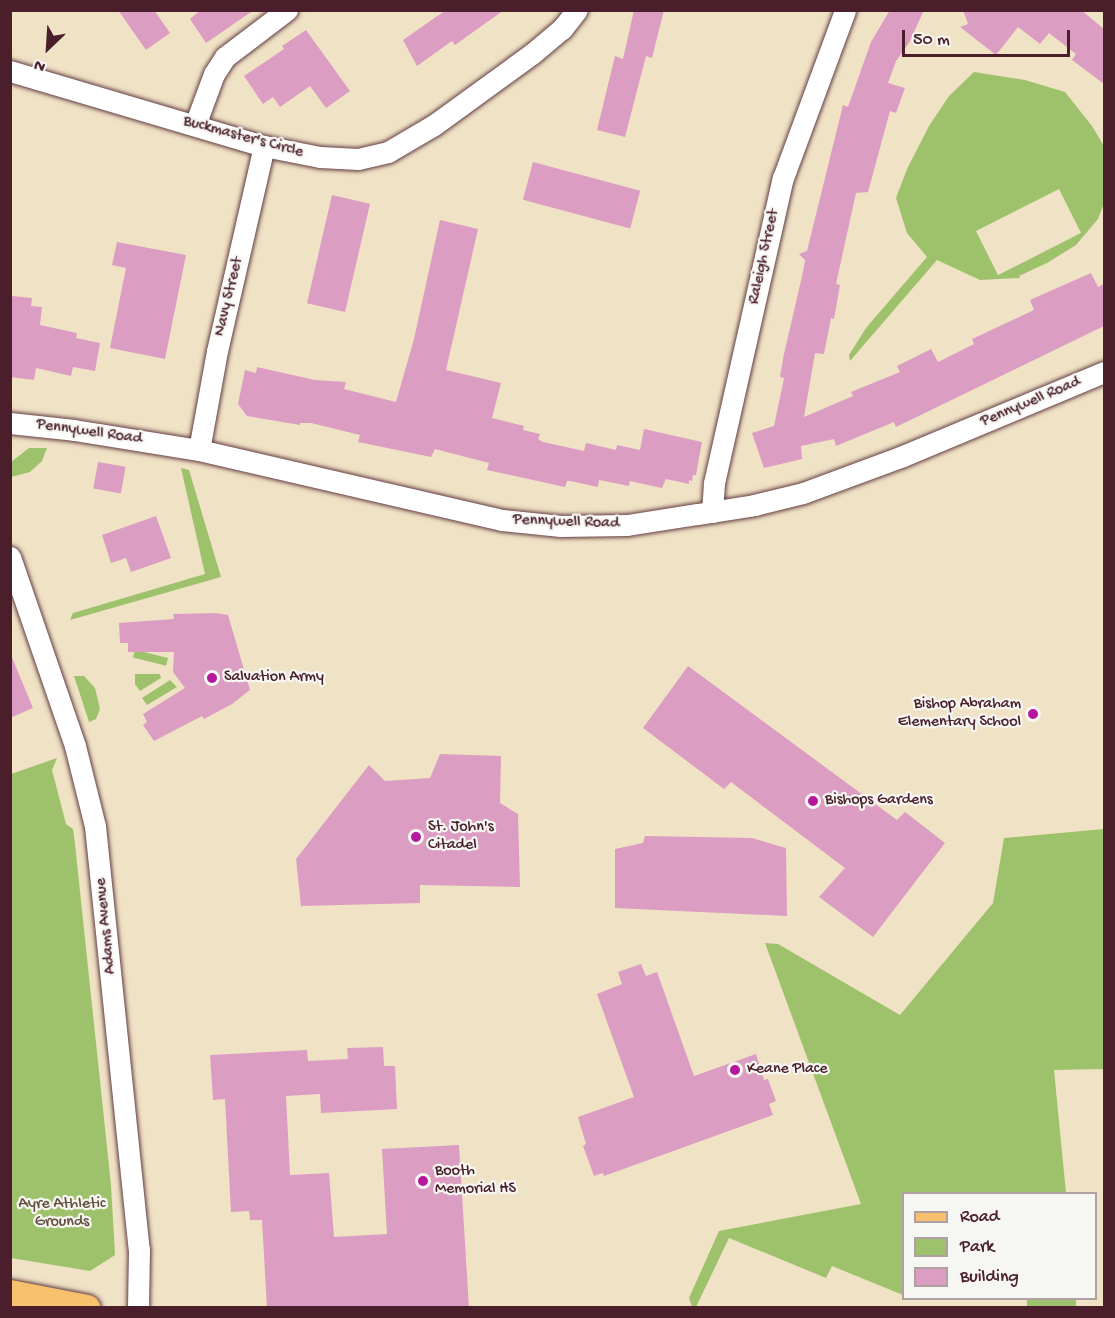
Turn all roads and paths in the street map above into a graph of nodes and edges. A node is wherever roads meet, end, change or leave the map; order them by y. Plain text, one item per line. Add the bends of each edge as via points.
1 (287, 10) edge
2 (577, 10) edge
3 (845, 10) edge
4 (10, 71) edge
5 (195, 126) junction
6 (264, 146) junction
7 (1104, 372) edge
8 (10, 423) edge
9 (199, 450) junction
10 (712, 512) junction
11 (10, 557) edge
12 (10, 1293) edge
13 (87, 1308) edge
14 (138, 1308) edge

1 - 5 street via 225,57 214,74
2 - 6 street, Buckmaster's Circle via 562,29 511,70 434,125 388,152 358,159 320,158
3 - 10 street, Raleigh Street via 783,178 714,483
4 - 5 street, Buckmaster's Circle
5 - 6 street, Buckmaster's Circle
6 - 9 street, Navy Street via 217,351
7 - 10 street, Pennywell Road via 842,480 780,499
8 - 9 street, Pennywell Road
9 - 10 street, Pennywell Road via 502,520 561,526 627,525
11 - 14 street, Adams Avenue via 75,746 95,826 139,1250
12 - 13 main road

